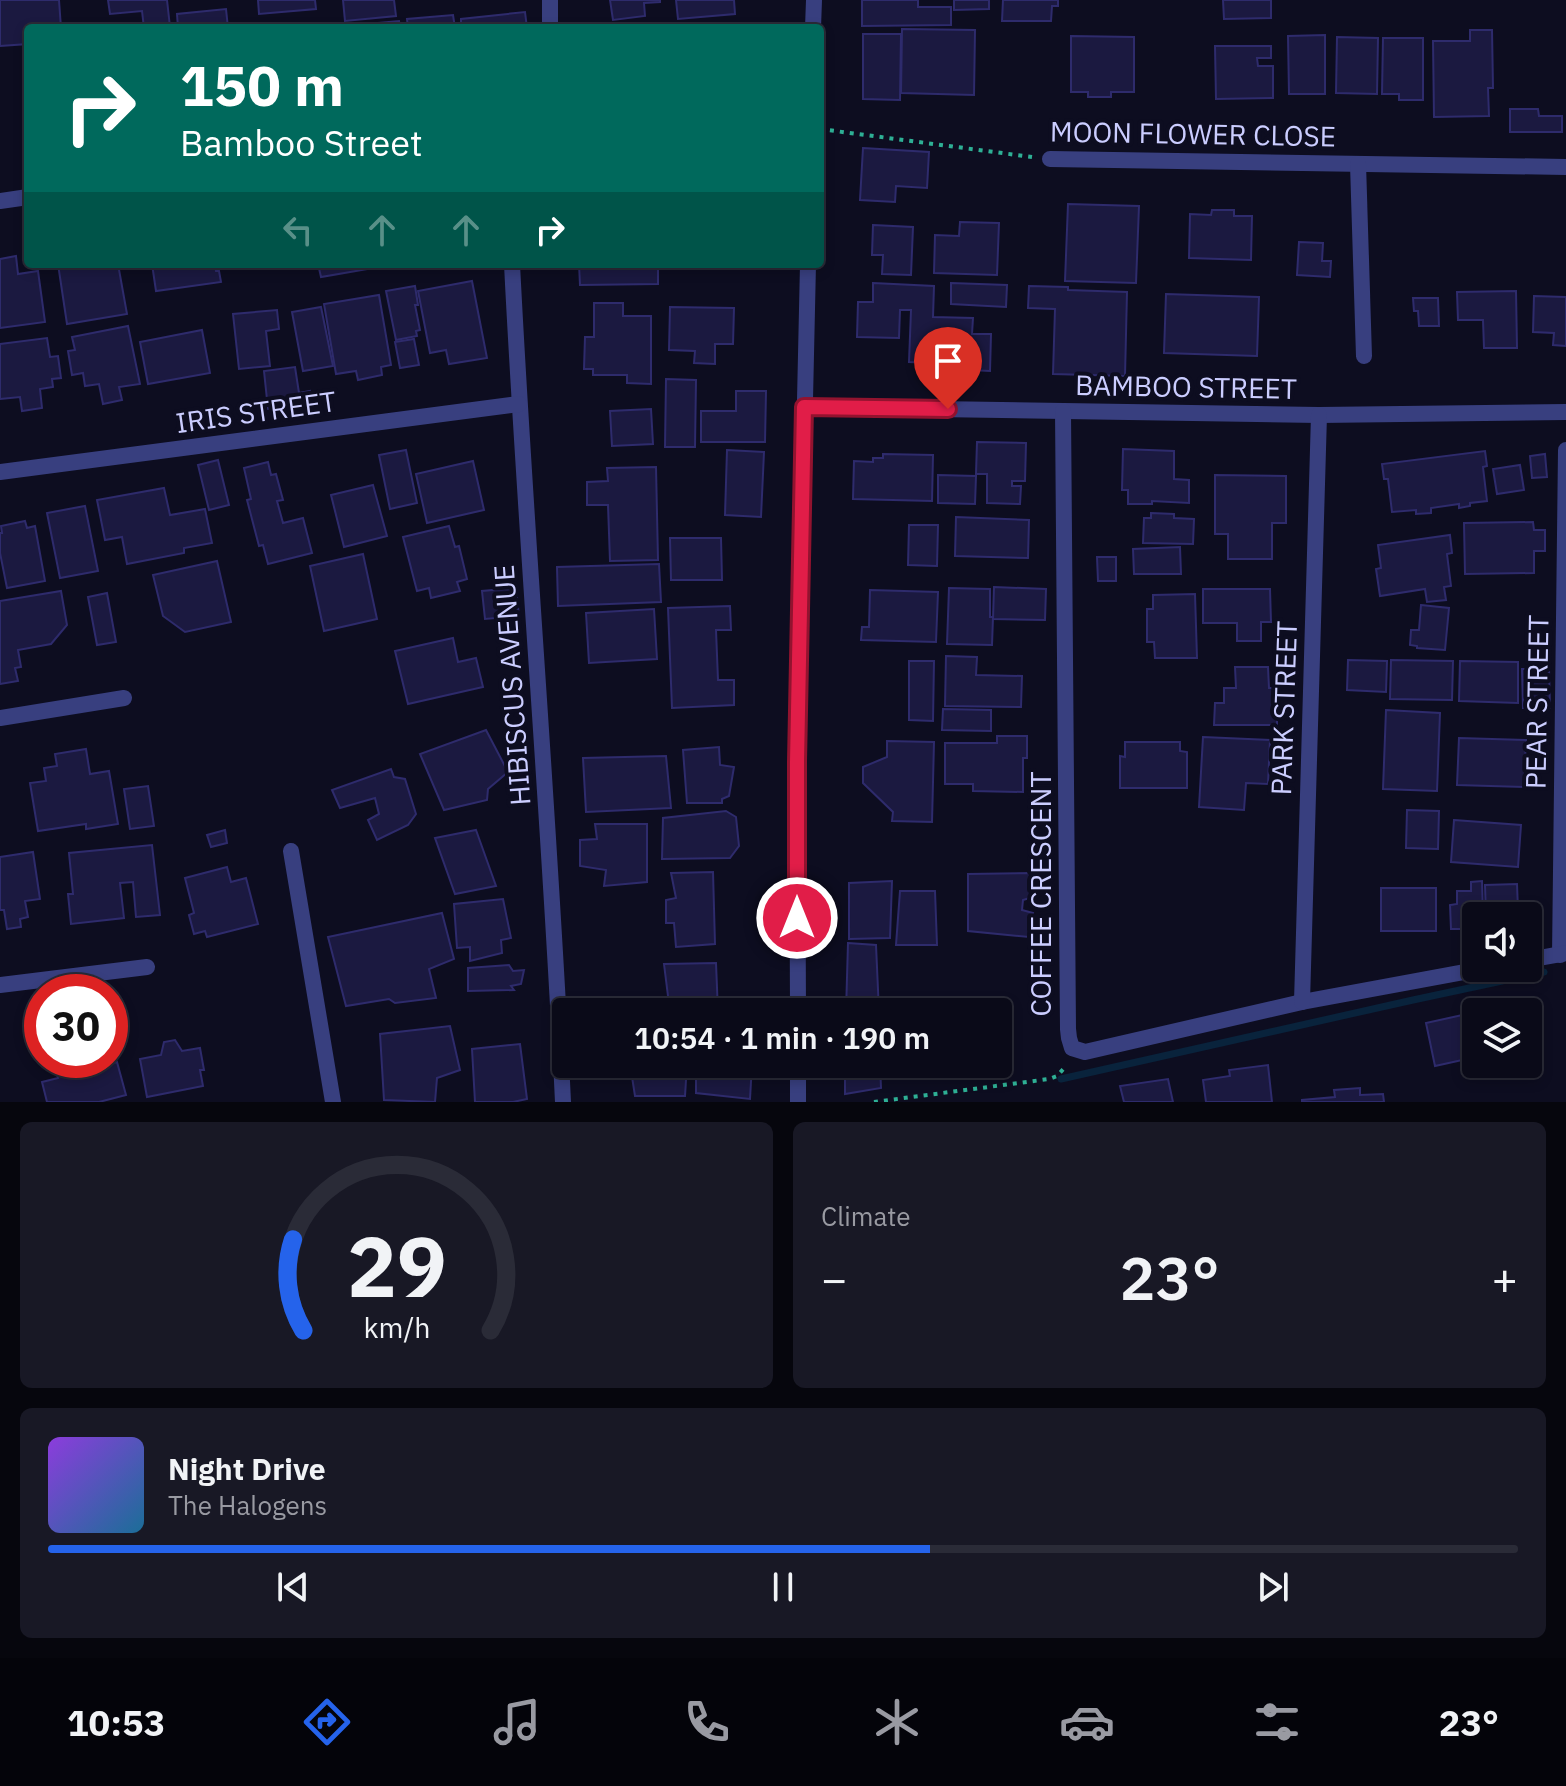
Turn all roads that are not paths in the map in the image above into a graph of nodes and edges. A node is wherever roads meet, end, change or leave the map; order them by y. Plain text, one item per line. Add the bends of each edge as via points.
1 (550, 0) edge
2 (814, 0) edge
3 (550, 24) edge
4 (813, 24) edge
5 (1050, 159) road end
6 (1358, 164) junction
7 (1566, 167) edge
8 (24, 198) edge
9 (0, 201) edge
10 (512, 268) edge
11 (808, 268) edge
12 (1364, 356) dead end
13 (519, 404) junction
14 (804, 407) junction
15 (1063, 411) junction
16 (1566, 412) edge
17 (1319, 415) junction
18 (1566, 450) edge
19 (0, 472) edge
20 (124, 698) dead end
21 (0, 718) edge
22 (291, 851) dead end
23 (1563, 954) edge
24 (1542, 958) edge
25 (147, 967) dead end
26 (1462, 972) edge
27 (0, 985) edge
28 (798, 998) edge
29 (1302, 1002) junction
30 (798, 1078) edge
31 (333, 1102) edge
32 (563, 1102) edge
33 (798, 1102) edge

1 - 3 street
2 - 4 street
5 - 6 street, MOON FLOWER CLOSE
6 - 7 street, MOON FLOWER CLOSE
6 - 12 street
8 - 9 street
10 - 13 street, HIBISCUS AVENUE
11 - 14 street
13 - 19 street, IRIS STREET
13 - 32 street, HIBISCUS AVENUE
14 - 15 street, BAMBOO STREET
14 - 28 street
15 - 17 street, BAMBOO STREET
15 - 29 street, COFFEE CRESCENT via 1072,1048 1085,1052
16 - 17 street, BAMBOO STREET
17 - 29 street, PARK STREET
18 - 23 street, PEAR STREET
20 - 21 street
22 - 31 street
23 - 24 street
25 - 27 street
26 - 29 street, COFFEE CRESCENT
30 - 33 street

